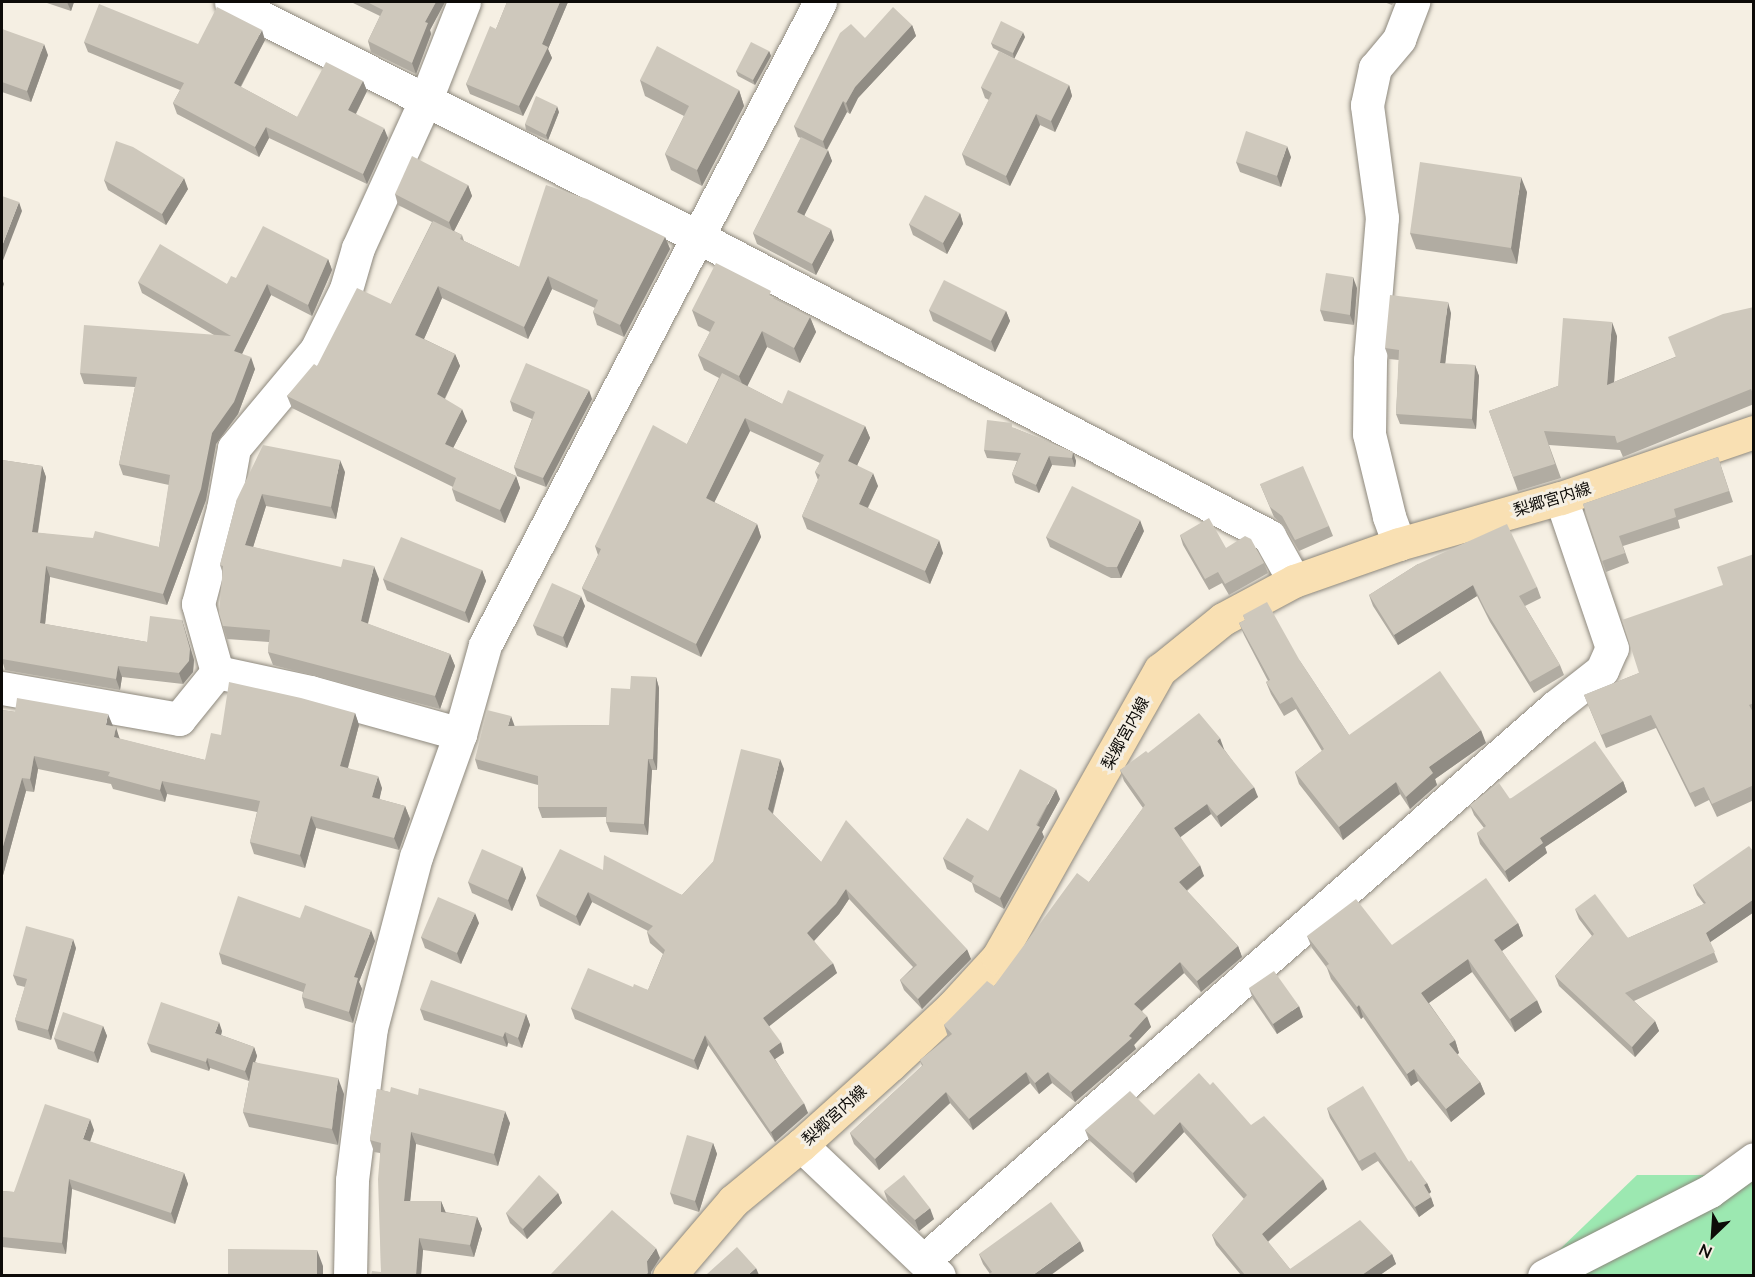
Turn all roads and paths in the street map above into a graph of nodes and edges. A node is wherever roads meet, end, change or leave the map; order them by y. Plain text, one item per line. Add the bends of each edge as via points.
1 (231, 2) edge
2 (464, 2) edge
3 (820, 2) edge
4 (1413, 2) edge
5 (426, 99) junction
6 (698, 237) junction
7 (1754, 432) edge
8 (1561, 498) junction
9 (1399, 544) junction
10 (1294, 581) junction
11 (217, 672) junction
12 (2, 688) edge
13 (460, 734) junction
14 (801, 1145) junction
15 (1754, 1158) edge
16 (932, 1268) edge
17 (350, 1275) edge
18 (669, 1275) edge
19 (1544, 1275) edge

1 - 5 street
2 - 5 street
3 - 6 street
4 - 9 street via 1399,39 1375,68 1367,105 1382,218 1370,360 1369,434
5 - 6 street
5 - 11 street via 316,350 234,448 198,604
6 - 10 street via 1269,536
6 - 13 street via 485,645
7 - 8 main road, 梨郷宮内線
8 - 9 main road, 梨郷宮内線
8 - 16 street via 1612,648 1602,670 1546,715
9 - 10 main road, 梨郷宮内線
10 - 14 main road, 梨郷宮内線 via 1223,620 1160,670 998,957 953,1006
11 - 12 street via 179,719
11 - 13 street via 310,692
13 - 17 street via 416,856 371,1028 352,1180
14 - 16 street
14 - 18 main road, 梨郷宮内線 via 733,1201
15 - 19 street via 1710,1191

